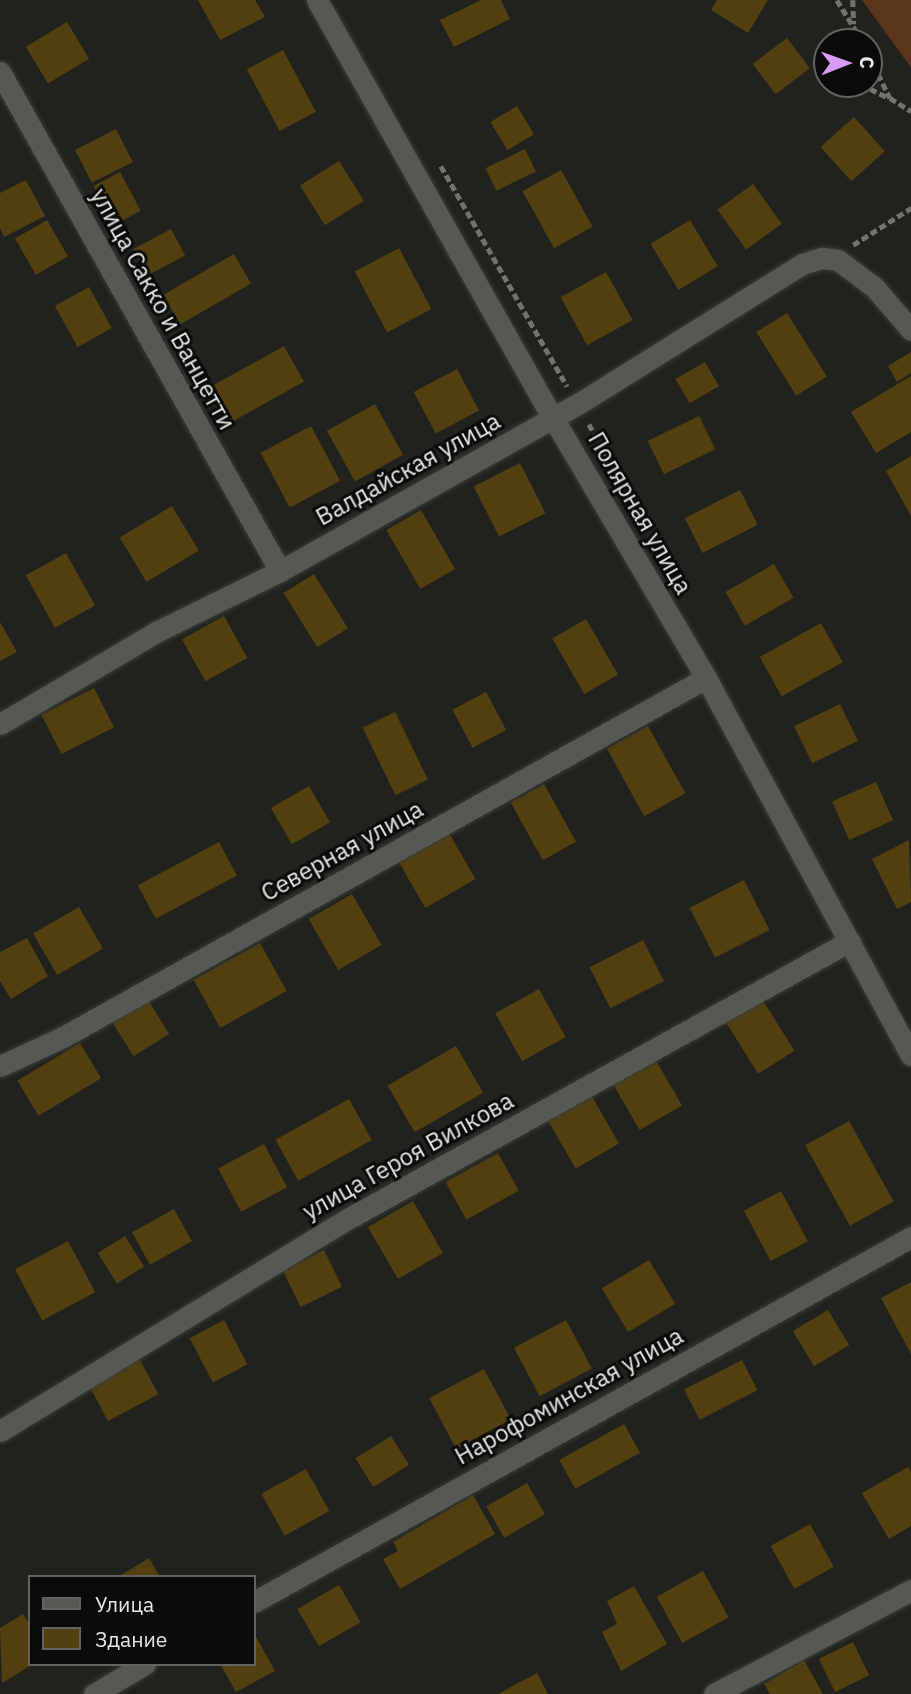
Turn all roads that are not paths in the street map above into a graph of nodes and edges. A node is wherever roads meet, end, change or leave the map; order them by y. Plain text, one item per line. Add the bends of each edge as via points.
1 (317, 0) edge
2 (0, 72) edge
3 (911, 330) edge
4 (553, 418) junction
5 (281, 571) junction
6 (706, 678) junction
7 (0, 724) edge
8 (850, 941) junction
9 (911, 1055) edge
10 (0, 1066) edge
11 (911, 1237) edge
12 (0, 1431) edge
13 (911, 1590) edge
14 (256, 1601) edge
15 (142, 1666) edge
16 (94, 1694) edge
17 (714, 1694) edge

1 - 4 street, Полярная улица
2 - 5 street, улица Сакко и Ванцетти
3 - 4 street, Валдайская улица via 844,253 822,258 802,264
4 - 5 street, Валдайская улица
4 - 6 street, Полярная улица
5 - 7 street, Валдайская улица via 158,631
6 - 8 street, Полярная улица
6 - 10 street, Северная улица via 63,1037
8 - 9 street, Полярная улица
8 - 12 street, улица Героя Вилкова via 351,1217
11 - 14 street, Нарофоминская улица
13 - 17 street
15 - 16 street

